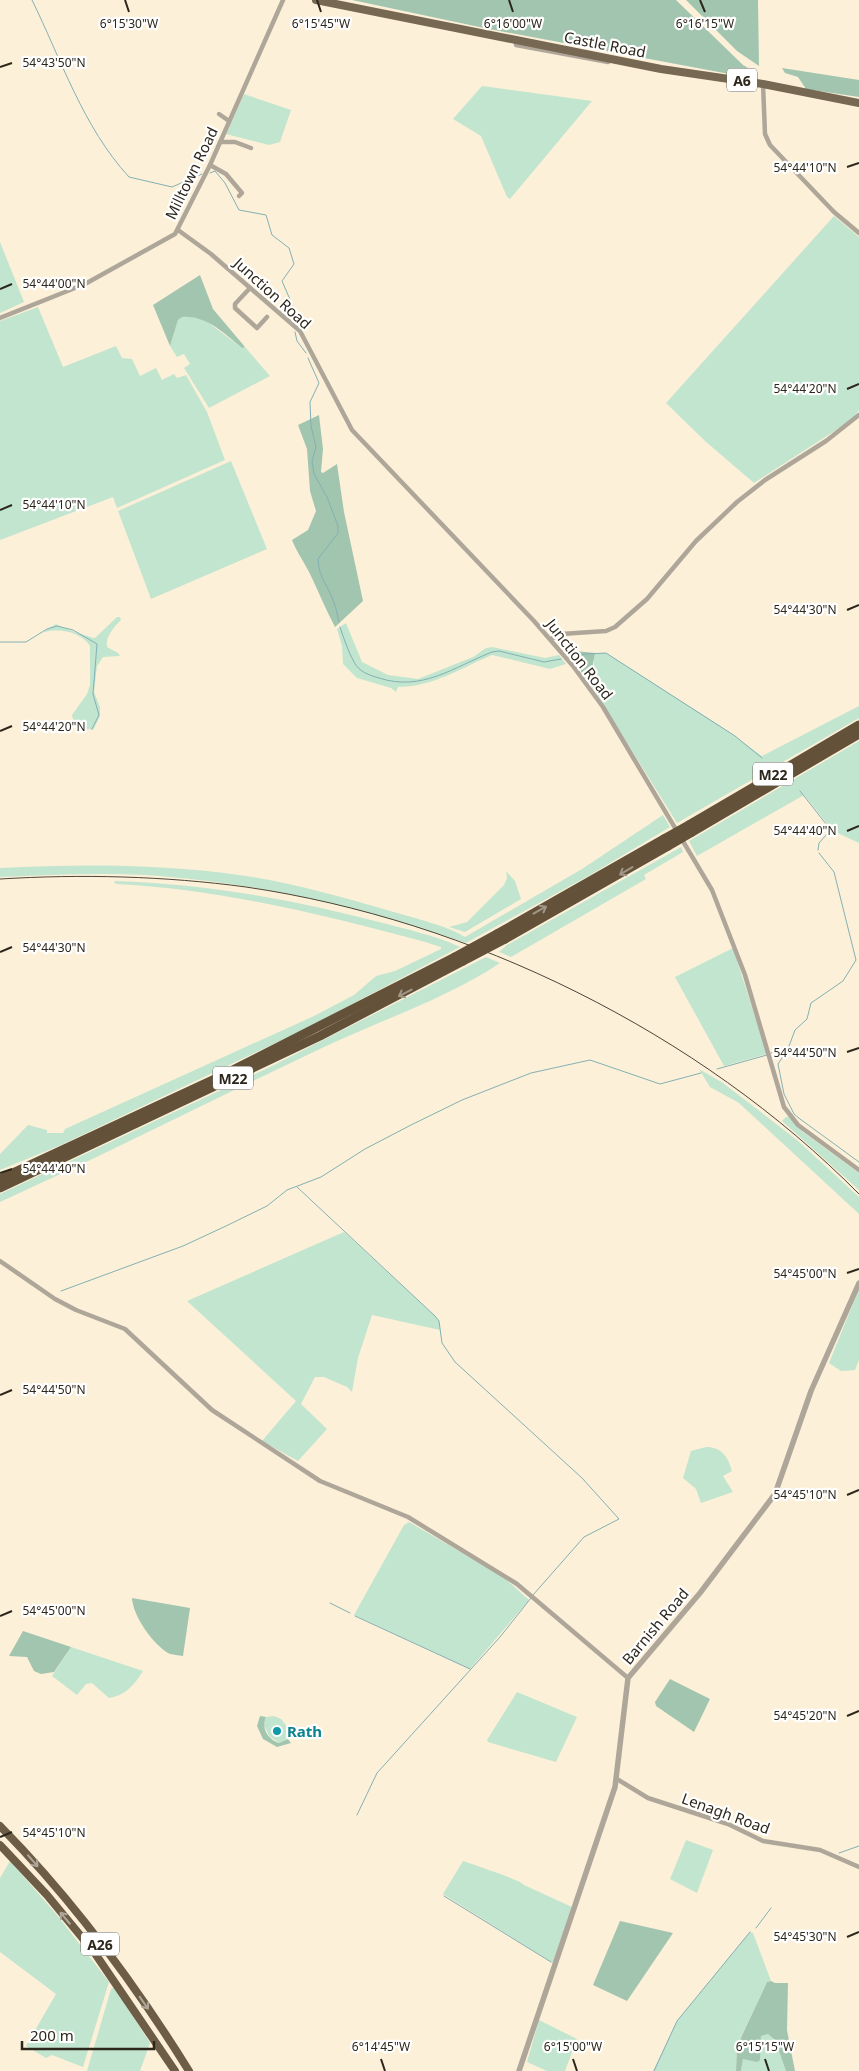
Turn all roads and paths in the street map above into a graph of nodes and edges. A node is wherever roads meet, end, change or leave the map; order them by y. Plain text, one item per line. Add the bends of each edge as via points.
1 (283, 0) edge
2 (316, 0) edge
3 (763, 84) junction
4 (859, 103) edge
5 (219, 114) dead end
6 (230, 121) junction
7 (220, 142) junction
8 (251, 148) dead end
9 (210, 165) junction
10 (239, 196) dead end
11 (178, 230) junction
12 (859, 233) edge
13 (250, 288) junction
14 (267, 316) dead end
15 (0, 318) edge
16 (257, 328) junction
17 (261, 332) dead end
18 (859, 415) edge
19 (551, 639) junction
20 (859, 725) edge
21 (859, 734) edge
22 (691, 828) junction
23 (459, 959) junction
24 (859, 1170) edge
25 (0, 1179) edge
26 (0, 1188) edge
27 (0, 1261) edge
28 (859, 1283) edge
29 (628, 1678) junction
30 (617, 1779) junction
31 (0, 1826) edge
32 (0, 1844) edge
33 (859, 1867) edge
34 (120, 1979) junction
35 (175, 2071) edge
36 (189, 2071) edge
37 (518, 2071) edge

1 - 6 street, Milltown Road
2 - 3 main road, Castle Road / A6 via 587,57
3 - 4 main road, Castle Road / A6
3 - 12 street via 765,136 770,145 834,212
5 - 6 street
6 - 7 street, Milltown Road
7 - 8 street
7 - 9 street, Milltown Road
9 - 10 street via 228,176 242,193
9 - 11 street, Milltown Road
11 - 13 street, Junction Road
11 - 15 street, Milltown Road via 164,242 85,284
13 - 16 street via 234,306
13 - 19 street, Junction Road via 300,331 352,430
14 - 16 street
16 - 17 street
18 - 19 street via 737,502 696,540 646,599 614,627 606,631 561,634
19 - 24 street, Junction Road via 603,707 708,883 739,957 782,1102 801,1128
20 - 22 highway, M22
21 - 22 highway, M22
22 - 23 highway, M22, bridge
23 - 25 highway, M22
23 -> 26 highway, M22 via 224,1083
27 - 29 street via 55,1299 122,1327 212,1410 320,1481 408,1517 498,1570
28 - 29 street, Barnish Road via 811,1391 775,1494 702,1590
29 - 30 street, Barnish Road
30 - 33 street, Lenagh Road via 648,1798 728,1824 763,1840 822,1851
30 - 37 street, Barnish Road
31 -> 34 highway, A26 via 96,1938
34 -> 32 highway, A26
34 - 35 highway, A26
34 -> 36 highway, A26

